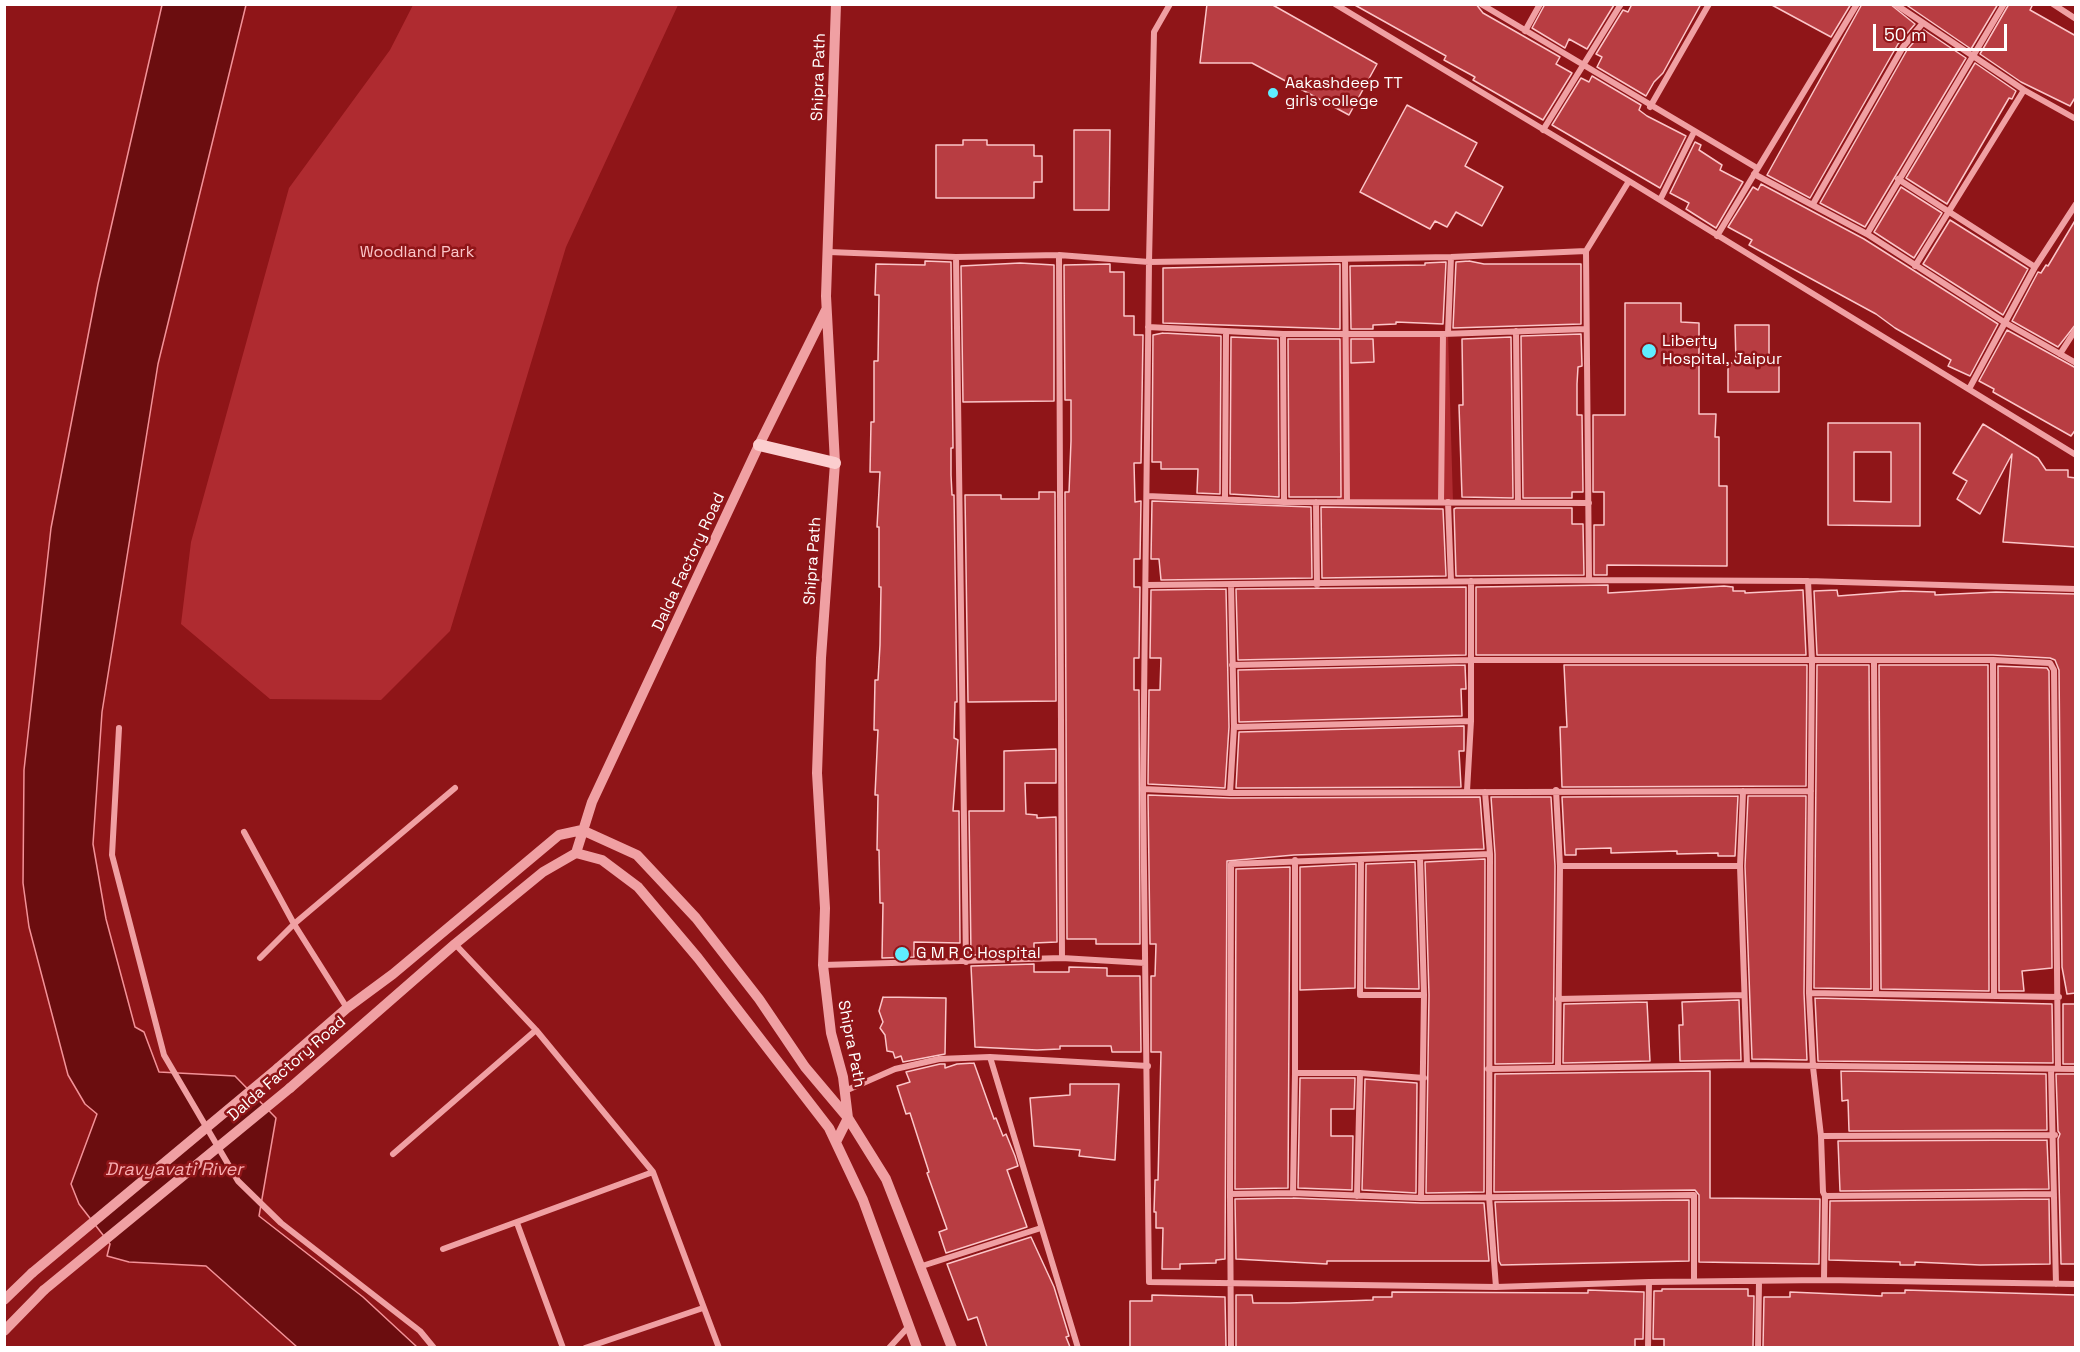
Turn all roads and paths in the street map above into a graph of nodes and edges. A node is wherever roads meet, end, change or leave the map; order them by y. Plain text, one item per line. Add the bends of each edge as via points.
1 (836, 4) edge
2 (1170, 4) edge
3 (1335, 4) edge
4 (1481, 4) edge
5 (1540, 4) edge
6 (1621, 4) edge
7 (1709, 4) edge
8 (1857, 4) edge
9 (1895, 4) edge
10 (2004, 4) edge
11 (2053, 4) edge
12 (2076, 19) edge
13 (1922, 24) junction
14 (1525, 31) junction
15 (1974, 56) junction
16 (1584, 66) junction
17 (2024, 90) junction
18 (1650, 107) junction
19 (2076, 119) edge
20 (1543, 130) junction
21 (1694, 132) junction
22 (1756, 171) junction
23 (1898, 179) junction
24 (1629, 181) junction
25 (1660, 200) junction
26 (1812, 204) junction
27 (2076, 204) edge
28 (1948, 211) junction
29 (1867, 234) junction
30 (1717, 236) junction
31 (1586, 251) junction
32 (829, 252) junction
33 (1059, 255) junction
34 (956, 257) junction
35 (1451, 257) junction
36 (1345, 259) junction
37 (1149, 262) junction
38 (1915, 266) junction
39 (2035, 267) junction
40 (826, 309) junction
41 (2004, 322) junction
42 (1148, 327) junction
43 (1585, 328) junction
44 (2076, 329) edge
45 (1516, 331) junction
46 (1226, 333) junction
47 (1283, 334) junction
48 (1347, 334) junction
49 (1445, 334) junction
50 (2060, 354) junction
51 (2076, 363) edge
52 (1968, 389) junction
53 (759, 445) junction
54 (2076, 455) edge
55 (835, 463) junction
56 (1147, 496) junction
57 (1225, 498) junction
58 (1284, 502) junction
59 (1316, 502) junction
60 (1347, 502) junction
61 (1444, 502) junction
62 (1518, 502) junction
63 (1589, 503) junction
64 (1589, 580) junction
65 (1451, 581) junction
66 (1471, 581) junction
67 (1808, 581) junction
68 (1147, 585) junction
69 (1231, 585) junction
70 (1317, 585) junction
71 (2076, 589) edge
72 (1471, 660) junction
73 (1993, 660) junction
74 (1812, 661) junction
75 (1874, 662) junction
76 (1232, 665) junction
77 (1471, 721) junction
78 (1234, 727) junction
79 (119, 728) dead end
80 (455, 788) dead end
81 (1143, 789) junction
82 (1556, 790) junction
83 (1467, 791) junction
84 (1743, 791) junction
85 (1811, 791) junction
86 (1485, 792) junction
87 (1230, 793) junction
88 (582, 830) junction
89 (244, 832) dead end
90 (576, 853) junction
91 (1490, 854) junction
92 (1420, 857) junction
93 (1361, 859) junction
94 (1295, 860) junction
95 (1560, 866) junction
96 (1740, 866) junction
97 (294, 924) junction
98 (454, 944) junction
99 (260, 958) dead end
100 (1062, 958) junction
101 (966, 962) junction
102 (1145, 963) junction
103 (823, 965) junction
104 (1809, 993) junction
105 (1876, 994) junction
106 (1424, 995) junction
107 (1744, 995) junction
108 (1994, 996) junction
109 (2059, 997) junction
110 (1558, 999) junction
111 (347, 1008) junction
112 (537, 1030) junction
113 (990, 1057) junction
114 (1747, 1065) junction
115 (1148, 1066) junction
116 (1558, 1067) junction
117 (1813, 1067) junction
118 (1488, 1069) junction
119 (2055, 1069) junction
120 (2076, 1069) edge
121 (1295, 1073) junction
122 (1360, 1073) junction
123 (1424, 1078) junction
124 (845, 1091) junction
125 (848, 1118) junction
126 (2055, 1135) junction
127 (1821, 1136) junction
128 (836, 1143) junction
129 (393, 1154) dead end
130 (653, 1172) junction
131 (1293, 1193) junction
132 (1230, 1194) junction
133 (2054, 1194) junction
134 (1357, 1196) junction
135 (1489, 1196) junction
136 (1825, 1196) junction
137 (1421, 1198) junction
138 (518, 1223) junction
139 (1041, 1228) junction
140 (443, 1249) dead end
141 (922, 1266) junction
142 (1824, 1280) junction
143 (1694, 1281) junction
144 (1231, 1282) junction
145 (1649, 1282) junction
146 (1759, 1282) junction
147 (2056, 1284) junction
148 (2076, 1284) edge
149 (1496, 1287) junction
150 (4, 1299) edge
151 (703, 1308) junction
152 (909, 1326) junction
153 (4, 1330) edge
154 (434, 1347) edge
155 (563, 1347) edge
156 (585, 1347) edge
157 (720, 1347) edge
158 (889, 1347) edge
159 (917, 1347) edge
160 (952, 1347) edge
161 (1078, 1347) edge
162 (1231, 1347) edge
163 (1648, 1347) edge
164 (1758, 1347) edge

1 - 32 street, Shipra Path
2 - 37 street via 1154,32
3 - 20 street
4 - 14 street
5 - 14 street
6 - 16 street
7 - 18 street
8 - 22 street
9 - 13 street
10 - 15 street
11 - 12 street
13 - 15 street
13 - 26 street via 1903,47
14 - 16 street
15 - 17 street
15 - 23 street
16 - 18 street
16 - 20 street
17 - 19 street
17 - 28 street
18 - 21 street
20 - 24 street
21 - 22 street
21 - 25 street
22 - 26 street
22 - 30 street
23 - 28 street
23 - 29 street
24 - 25 street
24 - 31 street
25 - 30 street
26 - 29 street
27 - 39 street
28 - 38 street
28 - 39 street
29 - 38 street
30 - 52 street
31 - 35 street
31 - 43 street
32 - 34 street
32 - 40 street, Shipra Path
33 - 34 street
33 - 37 street
33 - 100 street
34 - 101 street
35 - 36 street
35 - 49 street
36 - 37 street
36 - 48 street
37 - 42 street
38 - 41 street
39 - 41 street
40 - 53 street, Dalda Factory Road
40 - 55 street, Shipra Path
41 - 50 street
41 - 52 street
42 - 46 street
42 - 56 street
43 - 45 street
43 - 63 street
44 - 50 street
45 - 49 street
45 - 62 street
46 - 47 street
46 - 57 street
47 - 48 street
47 - 58 street
48 - 49 street
48 - 60 street
49 - 61 street
50 - 51 street
52 - 54 street
53 - 55 main road
53 - 88 street, Dalda Factory Road
55 - 103 street, Shipra Path via 817,773 825,908
56 - 57 street
56 - 68 street
57 - 58 street
58 - 59 street
59 - 60 street
59 - 70 street
60 - 61 street
61 - 62 street
61 - 65 street
62 - 63 street
63 - 64 street
64 - 66 street
64 - 67 street
65 - 66 street
65 - 70 street
66 - 72 street
67 - 71 street
67 - 74 street
68 - 69 street
68 - 81 street
69 - 70 street
69 - 76 street
72 - 74 street
72 - 76 street
72 - 77 street
73 - 75 street
73 - 108 street
73 - 109 street via 2050,663 2054,670
74 - 75 street
74 - 85 street
75 - 105 street
76 - 78 street
77 - 78 street
77 - 83 street
78 - 87 street
79 - 154 street via 112,855 164,1055 238,1181 281,1223 420,1331
80 - 97 street
81 - 87 street
81 - 102 street
82 - 84 street
82 - 86 street
82 - 95 street
83 - 86 street
83 - 87 street
84 - 85 street
84 - 96 street
85 - 104 street
86 - 91 street
88 - 90 street, Dalda Factory Road
88 - 111 street, Dalda Factory Road via 559,835
88 - 125 street via 638,855 689,910 759,999 805,1067
89 - 97 street
90 - 98 street, Dalda Factory Road via 543,872
90 - 128 street via 602,860 638,887 785,1069
91 - 92 street
91 - 118 street
92 - 93 street
92 - 106 street
93 - 94 street
93 - 106 street via 1360,995
94 - 121 street
94 - 132 street via 1231,864
95 - 96 street
95 - 110 street
96 - 107 street
97 - 99 street
97 - 111 street
98 - 112 street
98 - 153 street, Dalda Factory Road, bridge via 290,1088 44,1290
100 - 101 street
100 - 102 street
101 - 103 street
102 - 115 street
103 - 124 street, Shipra Path via 831,1033
104 - 105 street
104 - 117 street
105 - 108 street
106 - 123 street
107 - 110 street
107 - 114 street
108 - 109 street
109 - 119 street
110 - 116 street
111 - 150 street, Dalda Factory Road, bridge
112 - 129 street
112 - 130 street
113 - 115 street
113 - 124 street via 939,1059 895,1069
113 - 139 street
114 - 116 street
114 - 117 street
115 - 144 street via 1149,1282
116 - 118 street
117 - 119 street
117 - 127 street
118 - 135 street
119 - 120 street
119 - 126 street
121 - 122 street
121 - 131 street
122 - 123 street
122 - 134 street
123 - 137 street
124 - 125 street, Shipra Path
125 - 128 street
125 - 141 street, Shipra Path via 886,1179
126 - 127 street
126 - 133 street
127 - 136 street
128 - 152 street via 863,1200
130 - 138 street
130 - 151 street
131 - 132 street
131 - 134 street
132 - 144 street
133 - 136 street
133 - 147 street
134 - 137 street
135 - 137 street
135 - 143 street via 1694,1195
135 - 149 street
136 - 142 street
138 - 140 street
138 - 155 street
139 - 141 street
139 - 161 street
141 - 160 street, Shipra Path
142 - 146 street
142 - 147 street
143 - 145 street
143 - 146 street
144 - 149 street
144 - 162 street
145 - 149 street
145 - 163 street
146 - 164 street
147 - 148 street
151 - 156 street
151 - 157 street
152 - 158 street
152 - 159 street

